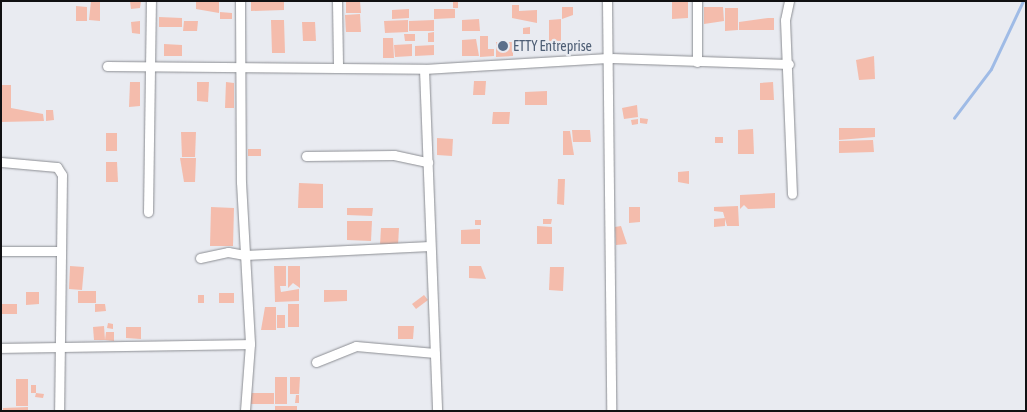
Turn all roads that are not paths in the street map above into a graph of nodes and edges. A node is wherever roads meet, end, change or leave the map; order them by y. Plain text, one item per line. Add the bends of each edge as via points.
1 (151, 1) edge
2 (240, 1) edge
3 (337, 1) edge
4 (607, 1) edge
5 (697, 1) edge
6 (789, 1) edge
7 (608, 58) junction
8 (697, 62) junction
9 (152, 63) junction
10 (789, 64) junction
11 (338, 65) junction
12 (107, 66) dead end
13 (241, 66) junction
14 (424, 69) junction
15 (306, 156) dead end
16 (1, 162) edge
17 (428, 162) junction
18 (792, 194) dead end
19 (148, 212) dead end
20 (430, 246) junction
21 (1, 251) edge
22 (60, 251) junction
23 (245, 255) junction
24 (200, 258) dead end
25 (58, 344) junction
26 (250, 344) junction
27 (1, 348) edge
28 (435, 353) junction
29 (316, 362) dead end
30 (59, 411) edge
31 (245, 411) edge
32 (437, 411) edge
33 (611, 411) edge

1 - 9 street
2 - 13 street
3 - 11 street
4 - 7 street
5 - 8 street
6 - 10 street via 786,20
7 - 8 street
7 - 14 street
7 - 33 street
8 - 10 street
9 - 12 street
9 - 13 street
9 - 19 street
10 - 18 street
11 - 13 street
11 - 14 street
13 - 23 street
14 - 17 street
15 - 17 street via 394,155
16 - 22 street via 57,167 62,175
17 - 20 street
20 - 23 street
20 - 28 street
21 - 22 street
22 - 25 street
23 - 24 street via 228,252
23 - 26 street
25 - 26 street
25 - 27 street via 37,349
25 - 30 street
26 - 31 street
28 - 29 street via 356,346
28 - 32 street

